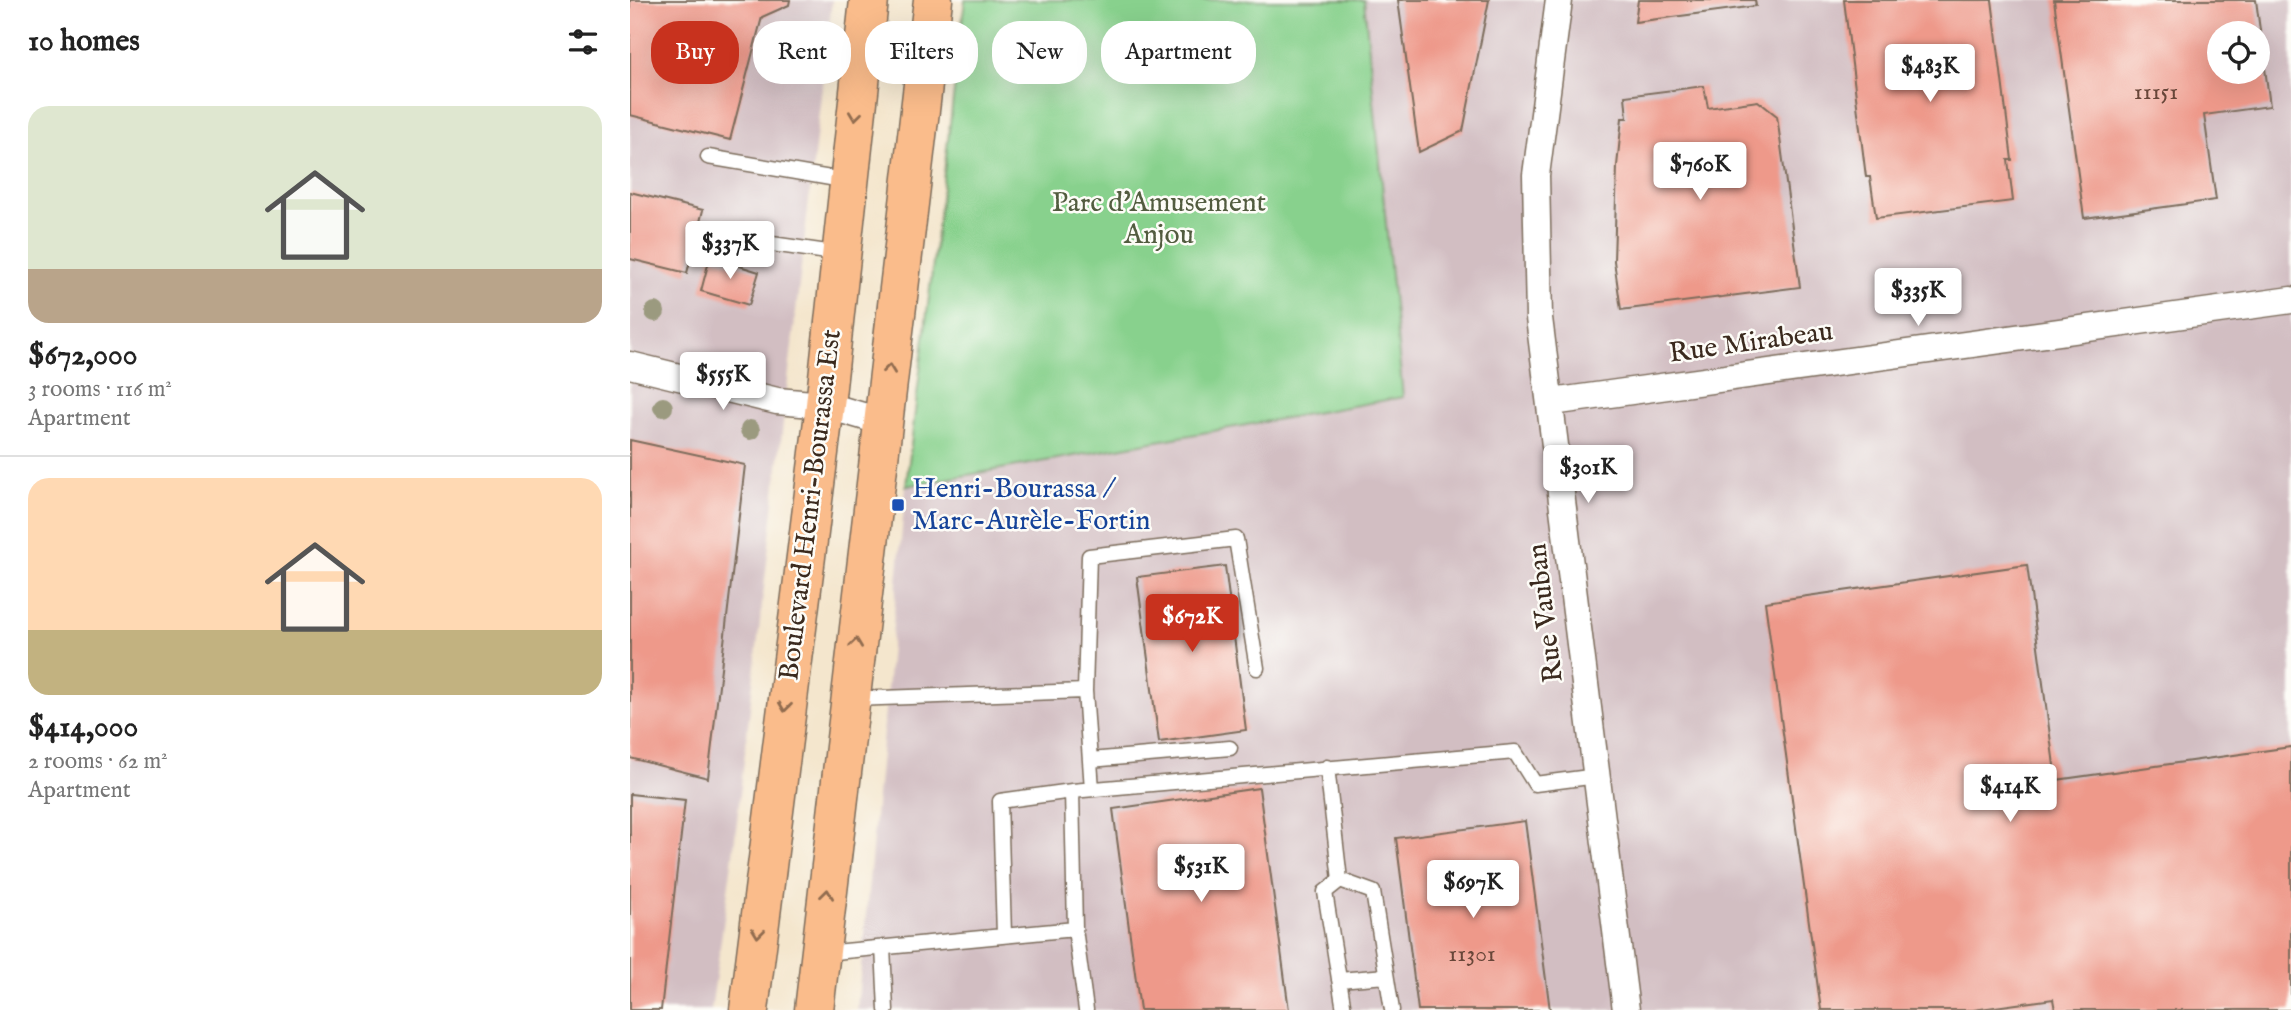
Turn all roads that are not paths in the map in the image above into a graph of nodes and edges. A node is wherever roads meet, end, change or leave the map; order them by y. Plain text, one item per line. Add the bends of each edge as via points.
1 (869, 0) edge
2 (933, 0) edge
3 (1559, 0) edge
4 (708, 157) dead end
5 (848, 181) junction
6 (718, 236) dead end
7 (841, 254) junction
8 (2291, 300) edge
9 (630, 365) edge
10 (1552, 402) junction
11 (825, 405) junction
12 (883, 422) junction
13 (1257, 668) dead end
14 (1085, 691) junction
15 (849, 699) junction
16 (1230, 748) dead end
17 (1090, 760) junction
18 (1327, 767) junction
19 (1597, 776) junction
20 (1092, 789) junction
21 (1072, 791) junction
22 (1340, 880) junction
23 (1075, 929) junction
24 (1004, 935) junction
25 (883, 947) junction
26 (820, 953) junction
27 (1386, 976) junction
28 (1339, 980) junction
29 (749, 1010) edge
30 (814, 1010) edge
31 (886, 1010) edge
32 (1086, 1010) edge
33 (1344, 1010) edge
34 (1392, 1010) edge
35 (1626, 1010) edge

1 -> 5 main road, Boulevard Henri-Bourassa Est
12 -> 2 main road
3 - 10 street, Rue Vauban via 1536,175 1539,318
4 - 5 lane
5 - 7 main road, Boulevard Henri-Bourassa Est
6 - 7 lane
7 - 11 main road, Boulevard Henri-Bourassa Est
8 - 10 street, Rue Mirabeau
9 - 11 street via 777,401
10 - 19 street, Rue Vauban
11 - 12 street
11 -> 29 main road, Boulevard Henri-Bourassa Est
15 -> 12 main road
13 - 14 lane via 1236,539 1089,556
14 - 15 lane
14 - 17 lane
26 -> 15 main road
16 - 17 lane
17 - 20 lane
18 - 19 lane via 1515,752 1535,784
18 - 20 lane
18 - 22 lane
19 - 35 street, Rue Vauban
20 - 21 lane
21 - 23 lane
21 - 24 lane via 1000,802
22 - 27 lane via 1373,892
22 - 28 lane via 1325,892
23 - 24 lane
23 - 32 lane
24 - 25 lane
25 - 26 lane
25 - 31 lane
26 - 30 main road
27 - 28 lane
27 - 34 lane
28 - 33 lane

